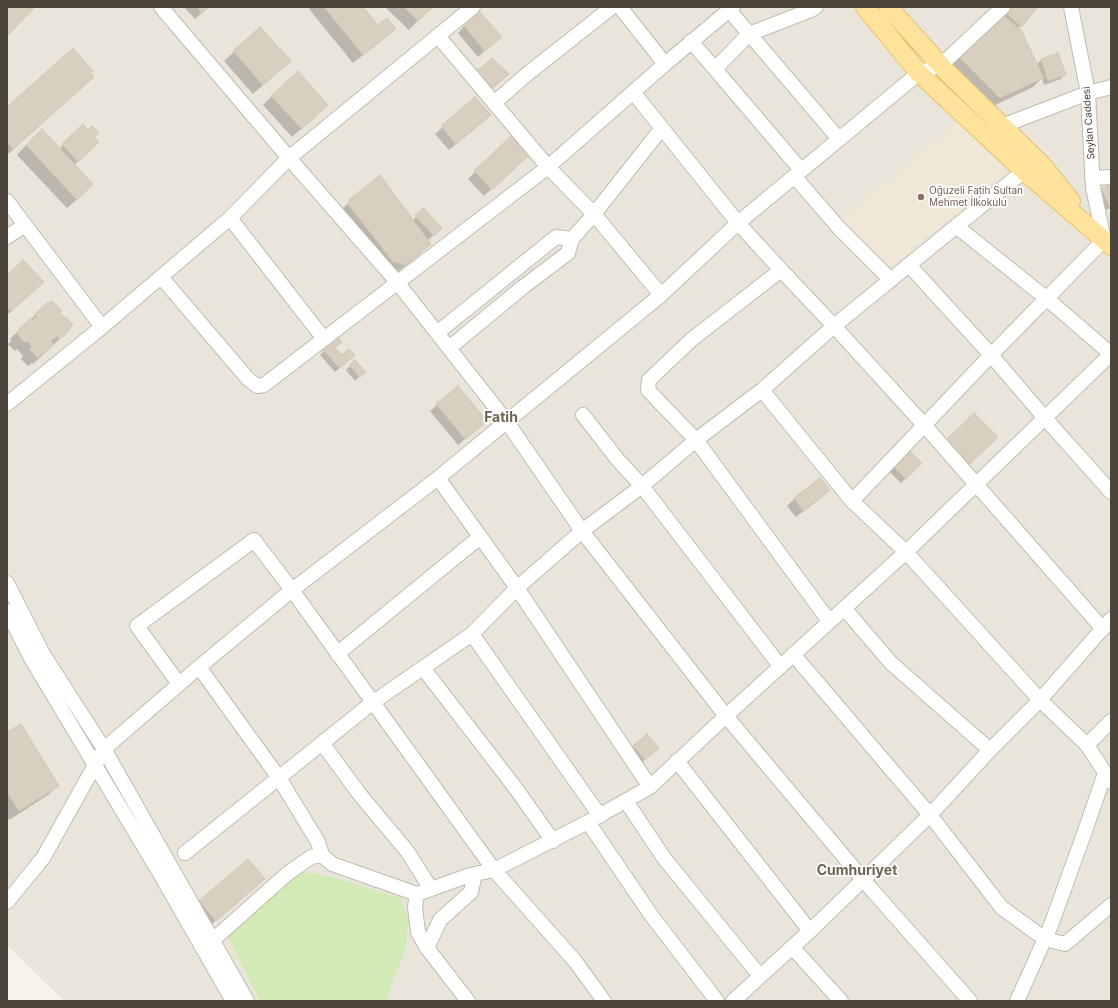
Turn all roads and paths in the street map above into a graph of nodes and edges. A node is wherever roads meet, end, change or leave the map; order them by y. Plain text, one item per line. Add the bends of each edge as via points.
1 (161, 7) edge
2 (473, 7) edge
3 (612, 7) edge
4 (620, 7) edge
5 (816, 7) edge
6 (865, 7) edge
7 (888, 7) edge
8 (1003, 7) edge
9 (1071, 7) edge
10 (731, 9) edge
11 (749, 34) junction
12 (438, 36) junction
13 (692, 42) junction
14 (665, 64) junction
15 (941, 65) junction
16 (714, 69) junction
17 (919, 73) junction
18 (1111, 87) edge
19 (633, 92) junction
20 (1088, 93) junction
21 (494, 102) junction
22 (1002, 126) junction
23 (662, 128) junction
24 (839, 140) junction
25 (289, 158) junction
26 (548, 167) junction
27 (1024, 171) junction
28 (798, 173) junction
29 (1111, 177) edge
30 (1092, 178) junction
31 (7, 202) edge
32 (594, 214) junction
33 (230, 218) junction
34 (738, 223) junction
35 (25, 225) junction
36 (956, 226) junction
37 (7, 237) edge
38 (572, 239) junction
39 (1107, 243) edge
40 (909, 265) junction
41 (780, 270) junction
42 (160, 277) junction
43 (891, 280) junction
44 (398, 282) junction
45 (661, 295) junction
46 (1046, 298) junction
47 (834, 326) junction
48 (102, 327) junction
49 (437, 333) junction
50 (324, 339) junction
51 (449, 348) junction
52 (1111, 354) edge
53 (992, 355) junction
54 (762, 390) junction
55 (7, 404) edge
56 (583, 415) dead end
57 (1044, 417) junction
58 (507, 422) junction
59 (925, 426) junction
60 (696, 440) junction
61 (438, 478) junction
62 (976, 484) junction
63 (642, 486) junction
64 (1111, 492) edge
65 (852, 502) junction
66 (582, 531) junction
67 (480, 536) junction
68 (906, 552) junction
69 (7, 583) edge
70 (517, 588) junction
71 (292, 590) junction
72 (844, 608) junction
73 (7, 611) edge
74 (829, 621) junction
75 (1107, 624) edge
76 (472, 634) junction
77 (338, 654) junction
78 (793, 654) junction
79 (780, 666) junction
80 (199, 667) junction
81 (423, 668) junction
82 (179, 684) junction
83 (1040, 700) junction
84 (372, 703) junction
85 (726, 716) junction
86 (1111, 721) edge
87 (322, 743) junction
88 (1087, 746) junction
89 (104, 749) junction
90 (990, 750) junction
91 (677, 762) junction
92 (96, 765) junction
93 (279, 778) junction
94 (1108, 778) edge
95 (650, 787) junction
96 (626, 801) junction
97 (930, 815) junction
98 (594, 819) junction
99 (553, 841) junction
100 (185, 852) dead end
101 (322, 855) junction
102 (494, 870) junction
103 (475, 874) junction
104 (863, 879) junction
105 (431, 889) junction
106 (417, 894) junction
107 (7, 902) edge
108 (1111, 905) edge
109 (810, 931) junction
110 (1045, 939) junction
111 (212, 940) junction
112 (792, 947) junction
113 (427, 948) junction
114 (760, 976) junction
115 (233, 1001) edge
116 (247, 1001) edge
117 (468, 1001) edge
118 (604, 1001) edge
119 (717, 1001) edge
120 (733, 1001) edge
121 (841, 1001) edge
122 (970, 1001) edge
123 (1017, 1001) edge

1 - 25 street
2 - 12 street
3 - 21 street
4 - 14 street
5 - 11 street
6 - 17 main road
7 - 15 main road
8 - 15 street
9 - 20 street, Seylan Caddesi
10 - 11 street
10 - 13 street
11 - 16 street
11 - 24 street
12 - 21 street
12 - 25 street
13 - 14 street
13 - 16 street
14 - 19 street
15 - 17 street
15 - 22 main road
16 - 28 street
17 - 24 street
17 - 27 main road
18 - 20 street
19 - 23 street
19 - 26 street
20 - 22 street
20 - 30 street, Seylan Caddesi
21 - 26 street
22 - 39 main road via 1043,166
23 - 32 street
23 - 34 street
24 - 28 street
25 - 33 street
25 - 44 street
26 - 32 street
26 - 44 street
27 - 36 street
27 - 39 main road
28 - 34 street
28 - 43 street via 839,228
29 - 30 street
30 - 39 street, Seylan Caddesi
31 - 35 street
32 - 38 street
32 - 45 street
33 - 42 street
33 - 50 street
34 - 41 street
34 - 45 street
35 - 37 street
35 - 48 street
36 - 40 street
36 - 46 street
38 - 49 street via 556,237
38 - 51 street via 568,253
39 - 46 street
40 - 43 street
40 - 53 street
41 - 47 street
41 - 60 street via 692,340 649,380 648,390
42 - 48 street
42 - 50 street via 248,379 257,386 264,385
43 - 47 street
44 - 49 street
44 - 50 street
45 - 58 street
46 - 52 street
46 - 53 street
47 - 54 street
47 - 59 street
48 - 55 street
49 - 51 street
51 - 58 street
52 - 57 street
53 - 57 street
53 - 59 street
54 - 60 street
54 - 65 street
56 - 63 street
57 - 62 street
57 - 64 street
58 - 61 street
58 - 66 street
59 - 62 street
59 - 65 street
60 - 63 street
60 - 74 street
61 - 67 street
61 - 71 street
62 - 68 street
62 - 75 street
63 - 66 street
63 - 79 street
65 - 68 street
66 - 70 street
66 - 85 street
67 - 70 street
67 - 77 street
68 - 72 street
68 - 83 street
69 - 89 street via 43,654
70 - 76 street
70 - 95 street
71 - 77 street
71 - 80 street
71 - 82 street via 254,540 137,626
72 - 74 street
72 - 90 street via 891,663
73 - 92 street via 32,660
74 - 78 street
75 - 83 street
76 - 81 street
76 - 98 street
77 - 84 street
78 - 79 street
78 - 97 street
79 - 85 street
80 - 82 street
80 - 93 street
81 - 84 street
81 - 99 street
82 - 89 street
83 - 88 street
83 - 90 street
84 - 87 street
84 - 102 street
85 - 91 street
85 - 104 street
86 - 88 street
87 - 93 street
87 - 105 street via 361,796 407,851
88 - 94 street
89 - 92 street
89 - 111 street
90 - 97 street
91 - 95 street
91 - 109 street
92 - 107 street via 43,858
92 - 115 street
93 - 100 street
93 - 101 street via 318,842
94 - 110 street
95 - 96 street
96 - 98 street
96 - 114 street via 664,858
97 - 104 street
97 - 110 street via 1002,908
98 - 99 street
98 - 119 street via 651,915
99 - 102 street
101 - 106 street via 332,864
101 - 111 street via 311,857 287,874
102 - 103 street
102 - 118 street via 575,961
103 - 105 street
103 - 113 street via 470,892 440,920
104 - 109 street
104 - 122 street
105 - 106 street
106 - 113 street via 415,907 418,932
108 - 110 street via 1065,944
109 - 112 street
110 - 123 street
111 - 116 street
112 - 114 street
112 - 121 street
113 - 117 street
114 - 120 street

